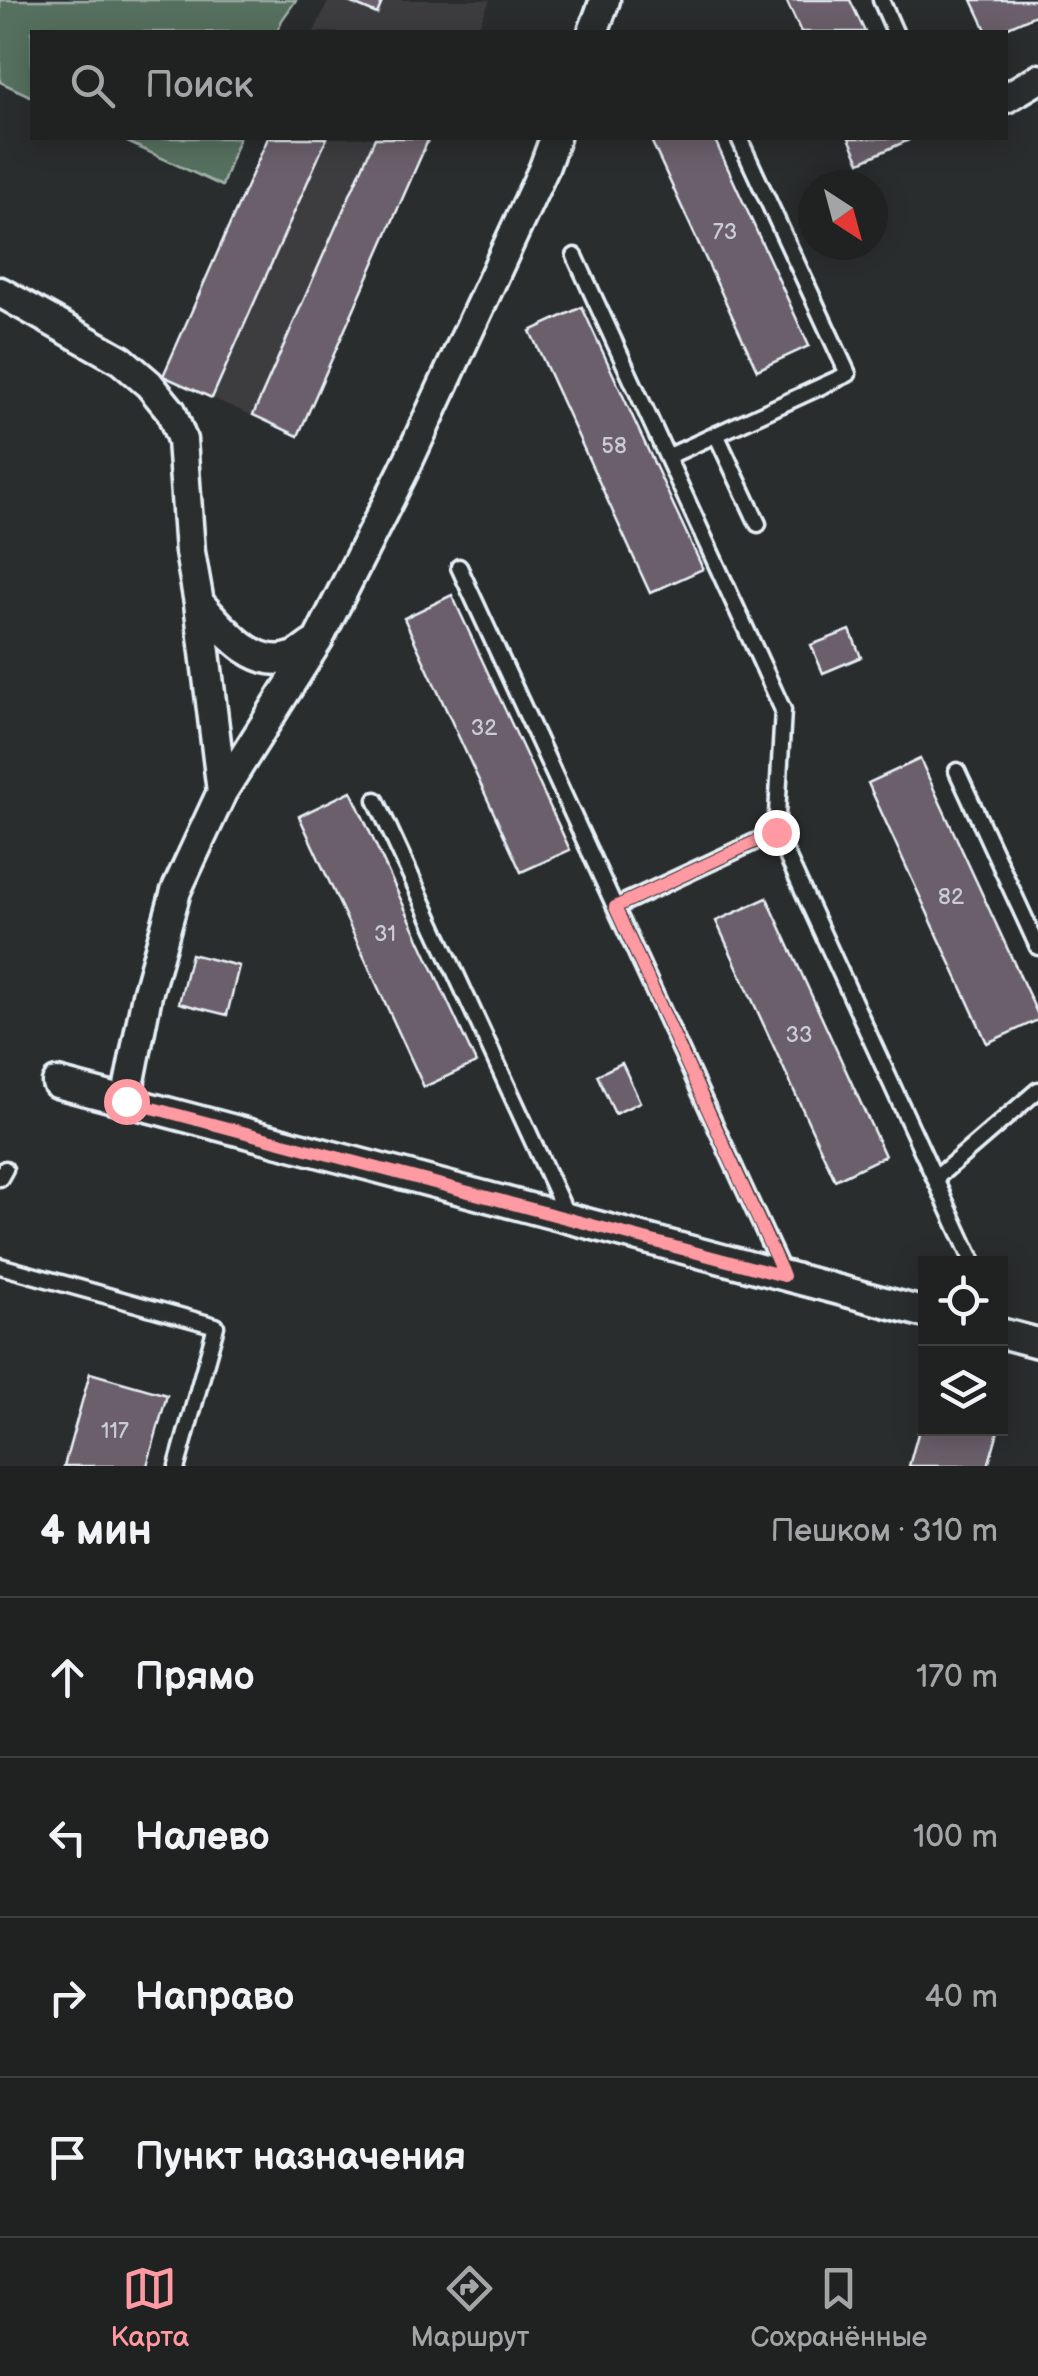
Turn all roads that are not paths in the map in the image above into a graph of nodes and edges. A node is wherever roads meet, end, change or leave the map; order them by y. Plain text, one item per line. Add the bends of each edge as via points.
1 (604, 0) edge
2 (880, 0) edge
3 (593, 30) edge
4 (895, 30) edge
5 (1038, 79) edge
6 (1008, 97) edge
7 (553, 140) edge
8 (740, 140) edge
9 (575, 256) dead end
10 (0, 292) edge
11 (716, 434) junction
12 (667, 457) junction
13 (758, 524) dead end
14 (459, 567) dead end
15 (199, 603) junction
16 (318, 640) junction
17 (958, 771) dead end
18 (222, 792) junction
19 (376, 800) dead end
20 (776, 832) junction
21 (615, 907) junction
22 (1038, 946) edge
23 (57, 1083) dead end
24 (1038, 1090) edge
25 (126, 1101) junction
26 (936, 1178) junction
27 (568, 1218) junction
28 (970, 1256) edge
29 (0, 1266) edge
30 (784, 1276) junction
31 (918, 1311) edge
32 (1008, 1331) edge
33 (1038, 1343) edge
34 (177, 1466) edge

1 - 3 street
2 - 4 lane
5 - 6 street
7 - 16 street via 404,470
8 - 11 lane via 848,374
9 - 12 lane
10 - 15 street via 121,360 172,411 182,440
11 - 12 lane
11 - 13 lane
12 - 20 lane via 783,710
14 - 21 lane
15 - 16 street via 230,636 274,661 295,657
15 - 18 street
16 - 18 street
17 - 22 lane
18 - 25 street via 176,891
19 - 27 lane
20 - 21 lane
20 - 26 lane
21 - 30 lane
23 - 25 street
24 - 26 lane
25 - 27 street
26 - 28 lane
27 - 30 street
29 - 34 lane via 216,1326
30 - 31 street
32 - 33 street

